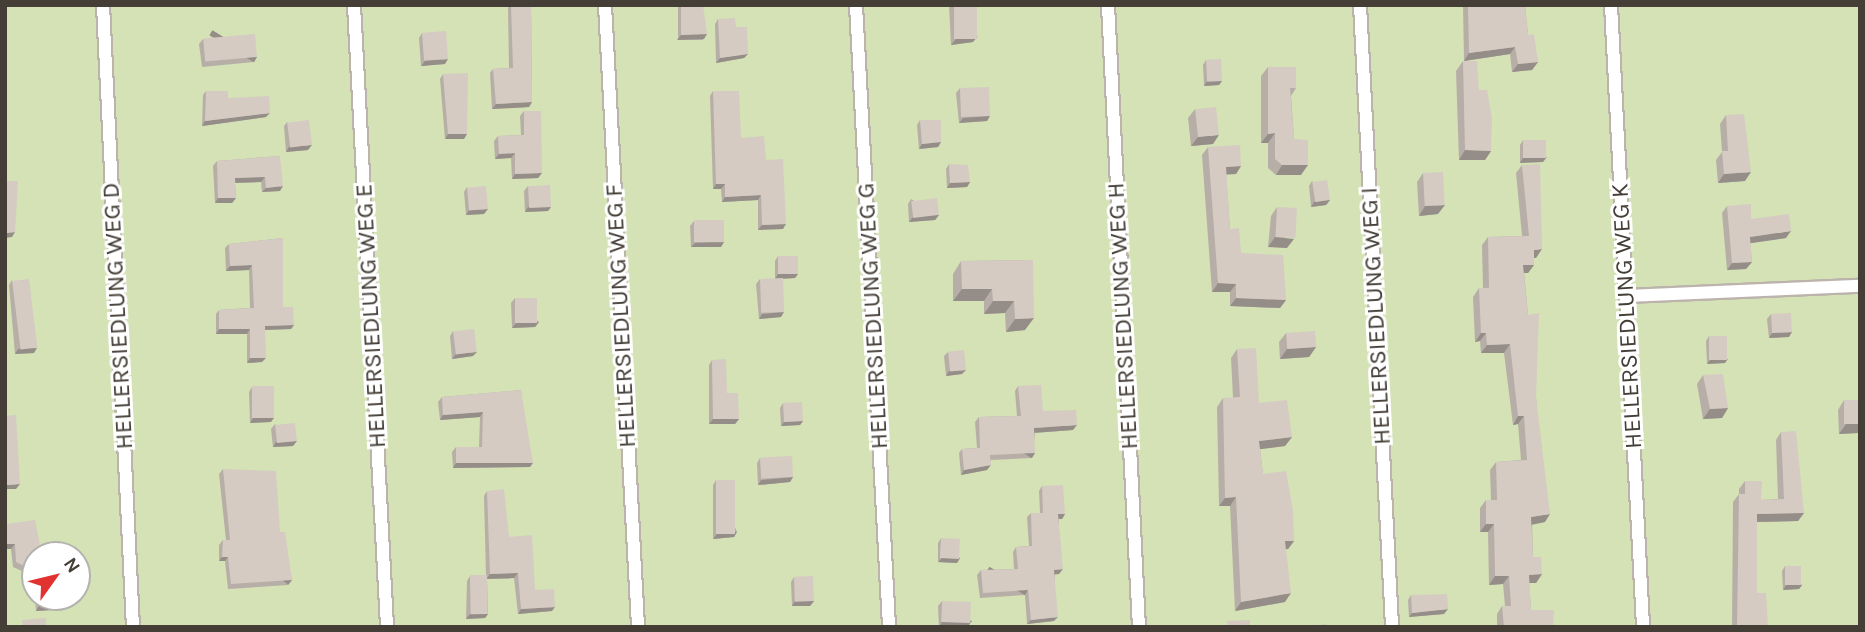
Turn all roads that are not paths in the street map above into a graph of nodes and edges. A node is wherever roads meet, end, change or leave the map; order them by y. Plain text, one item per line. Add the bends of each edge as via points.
1 (103, 5) edge
2 (354, 5) edge
3 (605, 5) edge
4 (856, 5) edge
5 (1108, 5) edge
6 (1360, 5) edge
7 (1611, 5) edge
8 (1860, 286) edge
9 (1627, 296) junction
10 (133, 627) edge
11 (387, 627) edge
12 (638, 627) edge
13 (888, 627) edge
14 (1139, 627) edge
15 (1392, 627) edge
16 (1643, 627) edge

1 - 10 lane, HELLERSIEDLUNG WEG D
2 - 11 lane, HELLERSIEDLUNG WEG E
3 - 12 lane, HELLERSIEDLUNG WEG F
4 - 13 lane, HELLERSIEDLUNG WEG G
5 - 14 lane, HELLERSIEDLUNG WEG H
6 - 15 lane, HELLERSIEDLUNG WEG I
7 - 9 lane, HELLERSIEDLUNG WEG K
8 - 9 lane
9 - 16 lane, HELLERSIEDLUNG WEG K

